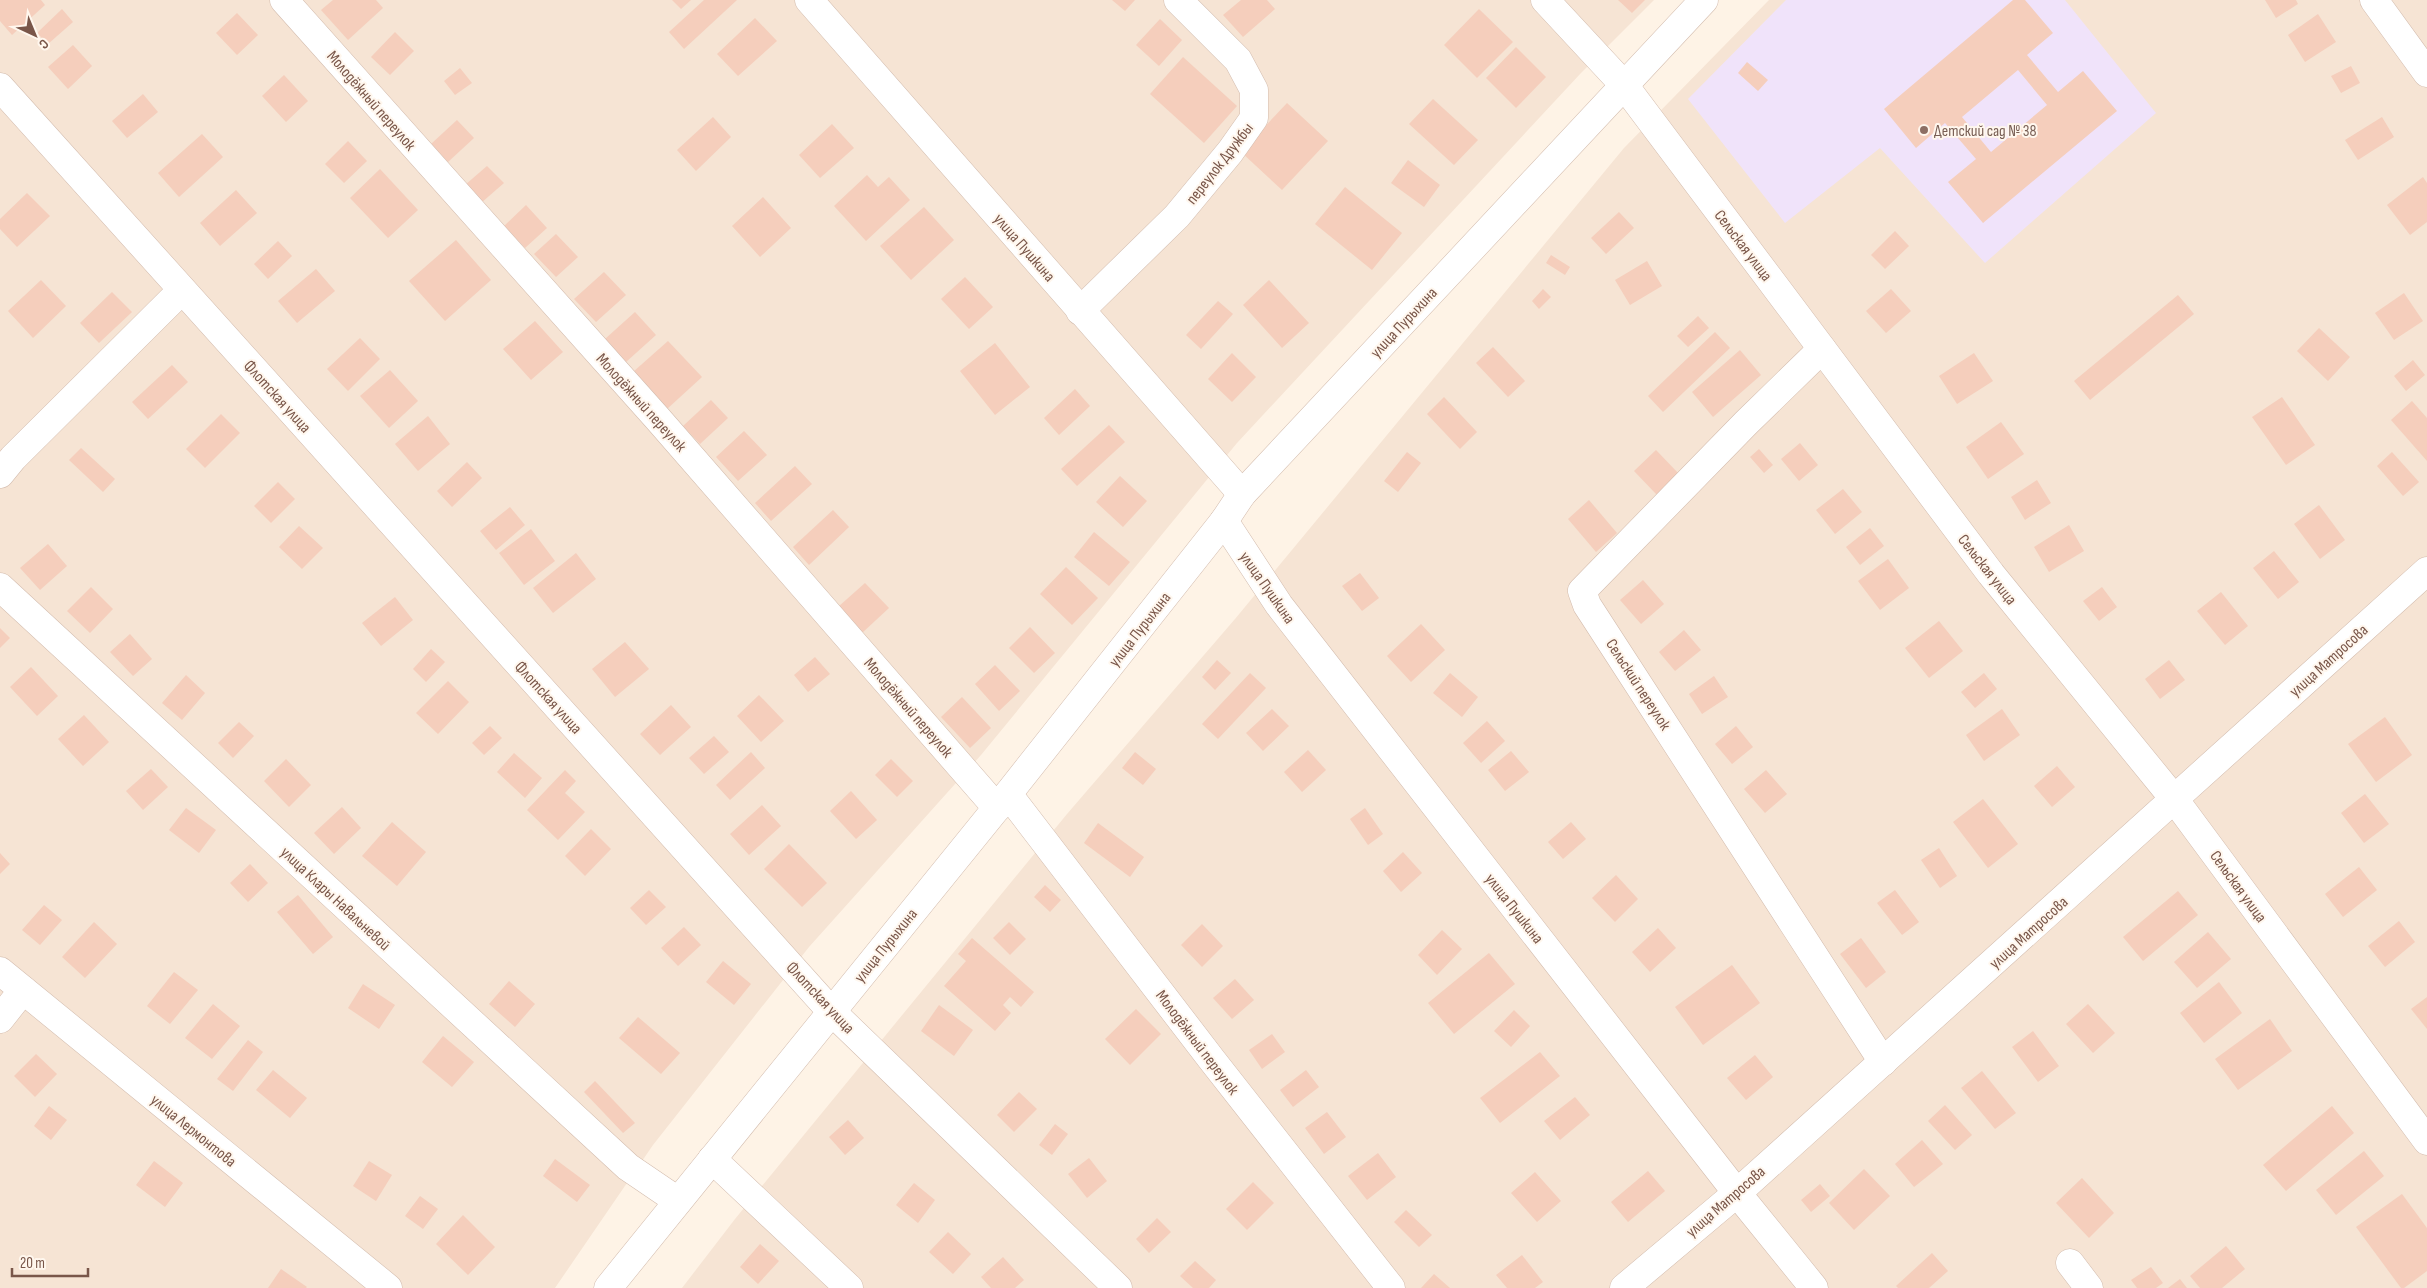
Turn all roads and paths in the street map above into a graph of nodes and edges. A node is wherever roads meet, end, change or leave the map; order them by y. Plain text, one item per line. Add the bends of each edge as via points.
1 (284, 0) edge
2 (809, 0) edge
3 (1178, 0) edge
4 (1545, 0) edge
5 (1704, 0) edge
6 (2374, 0) edge
7 (2427, 73) edge
8 (1624, 85) junction
9 (0, 87) edge
10 (182, 290) junction
11 (1080, 311) junction
12 (1822, 349) junction
13 (0, 474) edge
14 (1242, 494) junction
15 (1224, 521) junction
16 (2427, 571) edge
17 (0, 586) edge
18 (2175, 800) junction
19 (1003, 801) junction
20 (0, 971) edge
21 (23, 990) junction
22 (831, 1011) junction
23 (0, 1019) edge
24 (1883, 1062) junction
25 (2427, 1141) edge
26 (712, 1159) junction
27 (1737, 1193) junction
28 (678, 1201) junction
29 (2070, 1264) dead end
30 (388, 1288) edge
31 (608, 1288) edge
32 (849, 1288) edge
33 (1118, 1288) edge
34 (1391, 1288) edge
35 (1624, 1288) edge
36 (1814, 1288) edge
37 (2089, 1288) edge

1 - 19 street, Молодёжный переулок
2 - 11 street, улица Пушкина
3 - 11 street, переулок Дружбы via 1238,60 1254,90 1254,118 1177,216
4 - 8 street, Сельская улица
5 - 8 street, улица Пурыхина
6 - 7 street
8 - 12 street, Сельская улица
8 - 14 street, улица Пурыхина
9 - 10 street, Флотская улица
10 - 13 street
10 - 22 street, Флотская улица
11 - 14 street, улица Пушкина
12 - 18 street, Сельская улица via 1991,574
12 - 24 street, Сельский переулок via 1582,591 1587,605
14 - 15 street, улица Пурыхина
15 - 19 street, улица Пурыхина
15 - 27 street, улица Пушкина via 1279,605
16 - 18 street, улица Матросова
17 - 28 street, улица Клары Навальневой via 599,1142 628,1167
18 - 24 street, улица Матросова
18 - 25 street, Сельская улица
19 - 22 street, улица Пурыхина
19 - 34 street, Молодёжный переулок
20 - 21 street, улица Лермонтова
21 - 23 street
21 - 30 street, улица Лермонтова
22 - 26 street, улица Пурыхина
22 - 33 street, Флотская улица
24 - 27 street, улица Матросова
26 - 28 street, улица Пурыхина
26 - 32 street
27 - 35 street, улица Матросова
27 - 36 street, улица Пушкина
28 - 31 street, улица Пурыхина
29 - 37 street

